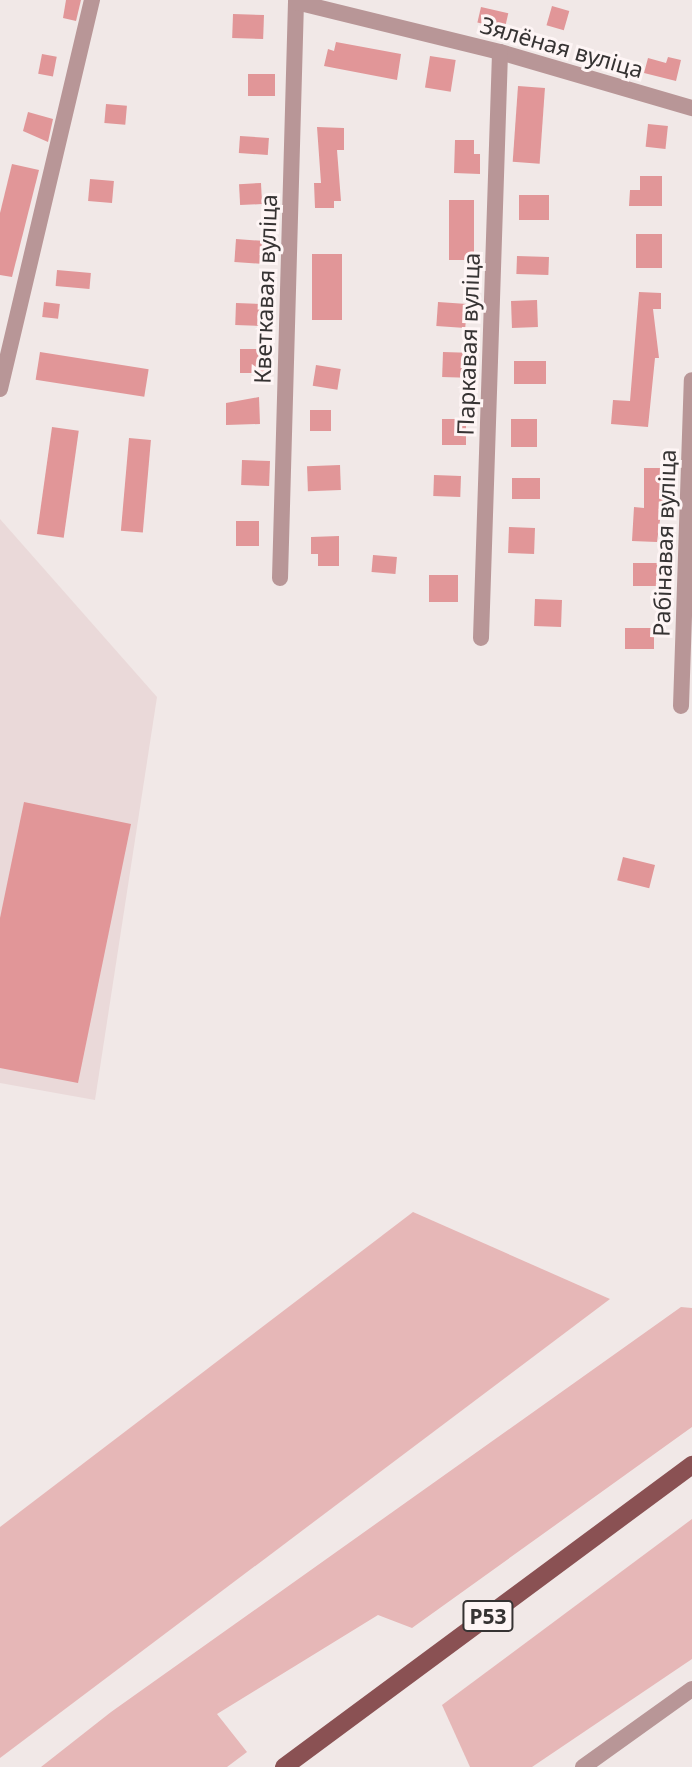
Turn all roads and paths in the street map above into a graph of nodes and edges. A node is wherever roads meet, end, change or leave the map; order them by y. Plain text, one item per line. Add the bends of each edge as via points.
1 (92, 0) edge
2 (296, 2) edge
3 (500, 52) junction
4 (692, 108) edge
5 (692, 380) edge
6 (0, 389) edge
7 (280, 578) dead end
8 (481, 638) dead end
9 (681, 706) dead end
10 (692, 1465) edge
11 (692, 1689) edge
12 (284, 1767) edge
13 (583, 1767) edge

1 - 6 street
2 - 3 street, Зялёная вуліца
2 - 7 street, Кветкавая вуліца
3 - 4 street, Зялёная вуліца
3 - 8 street, Паркавая вуліца
5 - 9 street, Рабінавая вуліца
10 - 12 main road, Р53
11 - 13 street

